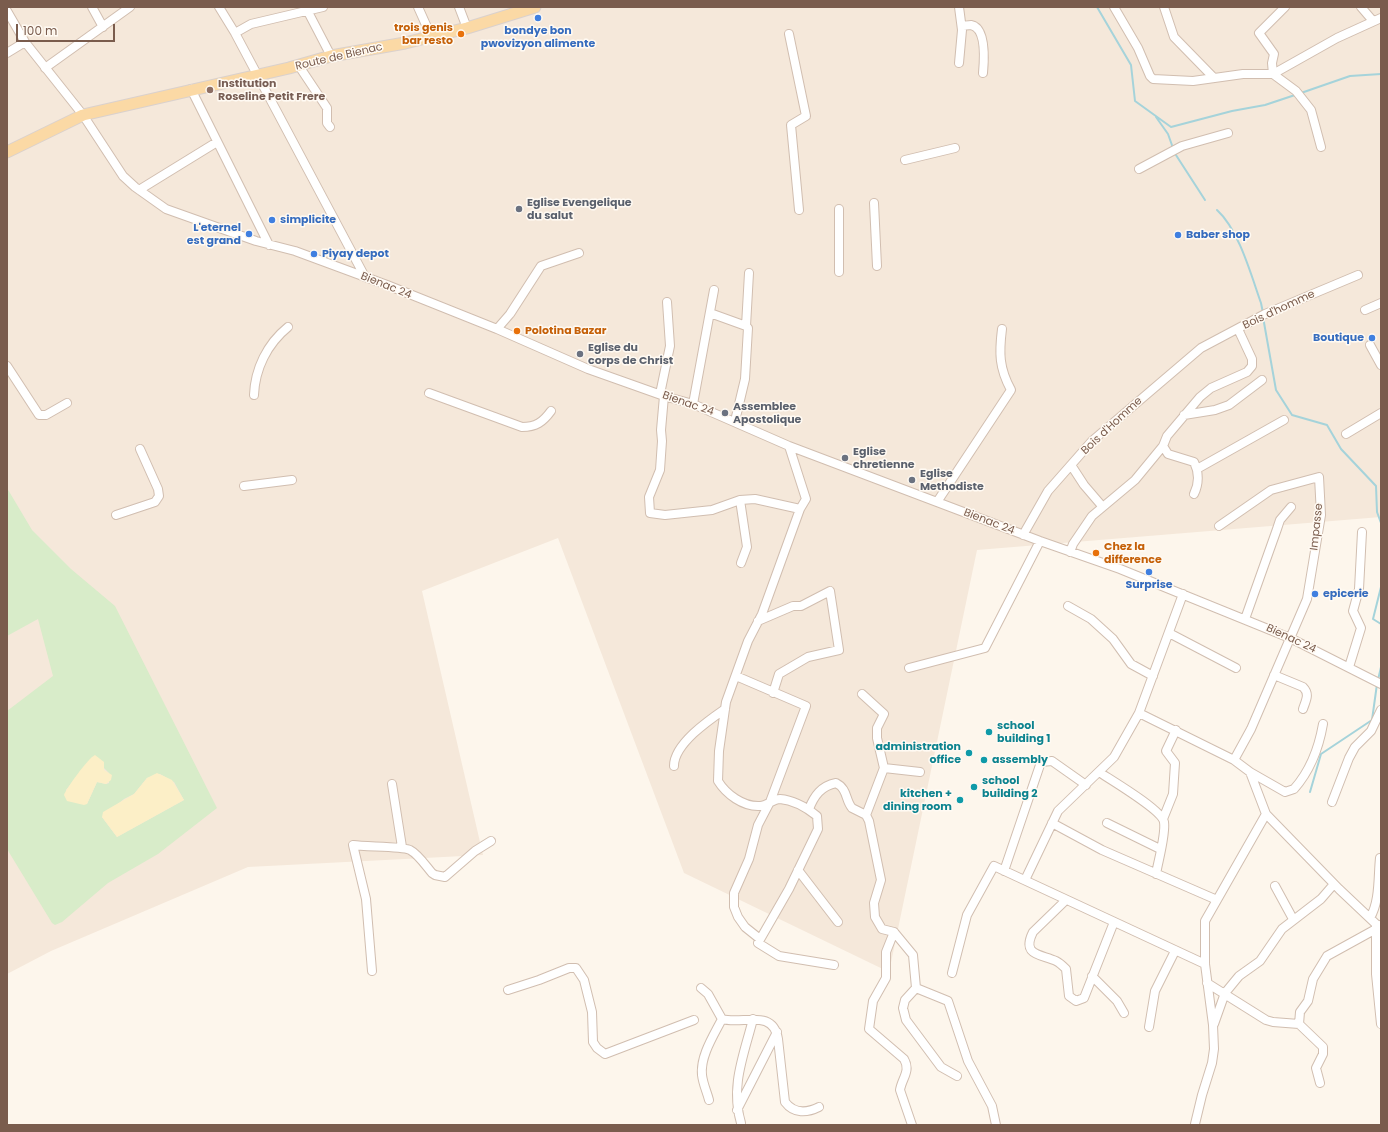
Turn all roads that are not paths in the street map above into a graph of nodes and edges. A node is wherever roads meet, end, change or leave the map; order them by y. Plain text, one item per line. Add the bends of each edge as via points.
1 (92, 7) edge
2 (130, 7) edge
3 (219, 7) edge
4 (323, 7) edge
5 (418, 7) edge
6 (459, 7) edge
7 (535, 7) edge
8 (959, 7) edge
9 (1114, 7) edge
10 (1164, 7) edge
11 (1285, 7) edge
12 (1361, 7) edge
13 (306, 9) edge
14 (511, 10) edge
15 (7, 12) edge
16 (1377, 20) edge
17 (962, 26) junction
18 (103, 27) junction
19 (468, 28) junction
20 (235, 33) junction
21 (789, 34) dead end
22 (431, 36) junction
23 (25, 42) junction
24 (7, 53) edge
25 (331, 56) junction
26 (959, 63) dead end
27 (299, 66) junction
28 (45, 68) junction
29 (983, 73) dead end
30 (1273, 74) junction
31 (257, 75) junction
32 (1214, 78) junction
33 (191, 89) junction
34 (83, 115) junction
35 (330, 127) dead end
36 (1228, 133) dead end
37 (218, 142) junction
38 (1321, 147) dead end
39 (956, 148) dead end
40 (7, 152) edge
41 (905, 160) dead end
42 (1139, 169) dead end
43 (139, 190) junction
44 (874, 202) dead end
45 (839, 209) dead end
46 (799, 210) dead end
47 (269, 244) junction
48 (579, 253) dead end
49 (877, 266) dead end
50 (839, 272) dead end
51 (749, 273) dead end
52 (1358, 275) dead end
53 (365, 277) junction
54 (714, 290) dead end
55 (668, 302) dead end
56 (1381, 303) edge
57 (1365, 310) dead end
58 (710, 313) junction
59 (288, 326) dead end
60 (746, 326) junction
61 (1002, 328) dead end
62 (497, 329) junction
63 (1238, 329) junction
64 (1370, 345) dead end
65 (1201, 348) joint
66 (1378, 354) edge
67 (7, 366) edge
68 (1381, 366) edge
69 (1262, 380) dead end
70 (429, 393) dead end
71 (254, 395) dead end
72 (662, 395) junction
73 (67, 403) dead end
74 (693, 404) junction
75 (551, 411) dead end
76 (1381, 414) edge
77 (1184, 415) junction
78 (1284, 420) dead end
79 (736, 421) junction
80 (1346, 434) dead end
81 (789, 446) junction
82 (1163, 446) junction
83 (140, 449) dead end
84 (1072, 465) junction
85 (1198, 469) junction
86 (292, 480) dead end
87 (244, 486) dead end
88 (1194, 494) dead end
89 (740, 500) junction
90 (937, 502) junction
91 (1102, 506) junction
92 (1291, 507) dead end
93 (800, 509) junction
94 (116, 515) dead end
95 (1219, 526) dead end
96 (1362, 532) dead end
97 (1023, 535) junction
98 (1040, 541) junction
99 (1070, 552) junction
100 (741, 563) dead end
101 (1183, 594) junction
102 (1068, 606) dead end
103 (1245, 619) junction
104 (758, 621) junction
105 (1169, 633) junction
106 (1290, 638) junction
107 (1349, 667) junction
108 (909, 668) dead end
109 (1236, 668) dead end
110 (1274, 675) junction
111 (736, 676) junction
112 (1153, 676) junction
113 (1381, 684) edge
114 (773, 693) junction
115 (862, 694) dead end
116 (725, 709) junction
117 (1303, 709) dead end
118 (1381, 710) edge
119 (1139, 713) junction
120 (1323, 724) dead end
121 (1176, 730) junction
122 (1234, 760) junction
123 (674, 766) dead end
124 (884, 768) junction
125 (920, 772) dead end
126 (1099, 772) junction
127 (1250, 772) junction
128 (392, 784) dead end
129 (1086, 785) junction
130 (770, 802) junction
131 (1332, 802) dead end
132 (809, 809) junction
133 (1266, 814) junction
134 (866, 815) junction
135 (1163, 819) junction
136 (1052, 823) junction
137 (1107, 823) dead end
138 (491, 841) dead end
139 (402, 847) junction
140 (1160, 849) junction
141 (1380, 858) dead end
142 (798, 870) junction
143 (1004, 871) junction
144 (1156, 874) junction
145 (1025, 880) junction
146 (1334, 884) junction
147 (1275, 886) dead end
148 (1066, 900) junction
149 (1217, 900) junction
150 (1293, 919) junction
151 (838, 922) dead end
152 (1114, 922) junction
153 (1376, 924) edge
154 (894, 932) junction
155 (760, 939) junction
156 (1175, 951) junction
157 (834, 964) dead end
158 (1204, 964) junction
159 (372, 971) dead end
160 (952, 973) dead end
161 (1092, 976) junction
162 (1207, 983) junction
163 (701, 988) dead end
164 (916, 988) junction
165 (508, 990) dead end
166 (1225, 993) junction
167 (1124, 1013) dead end
168 (722, 1018) junction
169 (753, 1019) junction
170 (694, 1020) dead end
171 (1299, 1024) junction
172 (1381, 1024) edge
173 (1213, 1025) junction
174 (1149, 1027) dead end
175 (777, 1032) junction
176 (957, 1076) dead end
177 (1320, 1083) dead end
178 (709, 1100) dead end
179 (819, 1107) dead end
180 (737, 1110) junction
181 (741, 1123) dead end
182 (1195, 1124) dead end
183 (912, 1125) edge
184 (996, 1125) edge

1 - 18 street
2 - 18 street
3 - 20 street
4 - 13 street
5 - 22 street
6 - 19 street
7 - 14 main road, Route de Bienac
8 - 17 street
9 - 32 street via 1138,48 1146,71 1153,79 1193,81
10 - 32 street via 1174,37
11 - 30 street via 1259,33 1274,54
12 - 16 street
13 - 20 street via 251,24
13 - 25 street
14 - 19 main road, Route de Bienac
15 - 23 street, Bienac 24
16 - 30 street via 1337,38
17 - 26 street
17 - 29 street via 972,25 979,29 984,56
18 - 28 street
19 - 22 main road, Route de Bienac
20 - 31 street
21 - 46 street via 806,116 791,125
22 - 25 main road, Route de Bienac
23 - 24 street
23 - 28 street, Bienac 24
25 - 27 main road, Route de Bienac
27 - 31 main road, Route de Bienac
27 - 35 street via 327,108 327,123
28 - 34 street, Bienac 24
30 - 32 street via 1243,74
30 - 38 street via 1296,91 1311,110
31 - 33 main road, Route de Bienac
31 - 53 street
33 - 34 main road, Route de Bienac
33 - 37 street
34 - 40 main road, Route de Bienac
34 - 43 street, Bienac 24 via 123,176
36 - 42 street via 1182,146
37 - 43 street
37 - 47 street
39 - 41 street
43 - 47 street, Bienac 24 via 166,209
44 - 49 street
45 - 50 street
47 - 53 street, Bienac 24
48 - 62 street via 541,266 510,314
51 - 60 street
52 - 63 street, Bois d'homme via 1265,314
53 - 62 street, Bienac 24
54 - 58 street
55 - 72 street via 670,346
56 - 57 street
58 - 60 street
58 - 74 street
59 - 71 street via 273,340 261,363
60 - 79 street via 748,328 745,379
61 - 90 street via 999,353 1003,375 1011,390
62 - 72 street, Bienac 24 via 588,369
63 - 65 street, Bois d'homme
63 - 77 street via 1252,359 1252,366 1247,372 1211,388
64 - 66 street
65 - 84 street, Bois d'Homme via 1092,441
66 - 68 street
67 - 73 street via 40,415 46,415
69 - 77 street via 1230,405
70 - 75 street via 522,428 533,427 544,420
72 - 74 street, Bienac 24
72 - 89 street via 660,470 649,497 650,513 665,515 712,510
74 - 79 street, Bienac 24
76 - 80 street
77 - 82 street via 1167,436
78 - 85 street
79 - 81 street, Bienac 24
81 - 90 street, Bienac 24
81 - 93 street via 806,499
82 - 85 street via 1168,454 1194,462
82 - 91 street via 1125,490
83 - 94 street via 159,496 155,502
84 - 91 street via 1084,485
84 - 97 street, Bois d'Homme via 1048,491
85 - 88 street via 1198,482
86 - 87 street
89 - 93 street via 755,499
89 - 100 street via 747,547
90 - 97 street, Bienac 24
91 - 99 street via 1083,528
92 - 103 street via 1280,520
93 - 104 street
95 - 106 street, Impasse via 1271,490 1319,476 1321,515 1307,599
96 - 107 street via 1359,589 1353,612 1361,628
97 - 98 street, Bienac 24
98 - 99 street, Bienac 24
98 - 108 street via 985,648
99 - 101 street, Bienac 24
101 - 103 street, Bienac 24
101 - 105 street
102 - 112 street via 1091,619 1113,639 1131,664
103 - 106 street, Bienac 24
104 - 111 street
104 - 114 street via 793,606 801,606 830,591 839,650 808,657 790,666 779,674
105 - 109 street
105 - 112 street
106 - 107 street, Bienac 24
106 - 110 street
107 - 113 street, Bienac 24
110 - 117 street via 1307,691 1308,696
110 - 122 street via 1251,729
111 - 114 street
111 - 116 street
112 - 119 street
114 - 130 street via 806,706
115 - 124 street via 884,714 877,728 877,738
116 - 123 street via 681,747
116 - 130 street via 718,781 731,796 748,804 760,806
118 - 131 street via 1371,731 1355,747 1349,758
119 - 121 street
119 - 126 street via 1114,757
120 - 127 street via 1316,753 1294,789 1285,792
121 - 122 street
121 - 135 street via 1166,751 1175,763 1174,786
122 - 127 street
124 - 125 street
124 - 134 street
126 - 129 street
126 - 135 street via 1148,804
127 - 133 street
128 - 139 street
129 - 136 street via 1058,811
129 - 143 street via 1052,761 1042,762
130 - 132 street via 782,799
130 - 155 street via 758,825 749,859 734,893 734,907 738,917 745,927
132 - 134 street via 821,789 836,784 841,786 852,808
132 - 142 street via 817,816 818,828
133 - 146 street
133 - 149 street
134 - 154 street via 881,880 874,903 875,917 882,928
135 - 140 street
136 - 144 street via 1102,850
136 - 145 street
137 - 140 street
138 - 139 street via 444,877 435,875 414,852
139 - 159 street via 369,848 353,845 366,899
140 - 144 street
141 - 153 street
142 - 151 street
142 - 155 street
143 - 145 street
143 - 160 street via 994,866 967,915
144 - 149 street
145 - 148 street
146 - 150 street via 1321,899
146 - 153 street
147 - 150 street
148 - 152 street
148 - 161 street via 1033,932 1030,938 1031,950 1037,956 1057,961 1066,969 1069,996 1076,1001 1084,998
149 - 158 street via 1205,921
150 - 166 street via 1282,929 1260,961 1239,976
152 - 156 street
152 - 161 street
153 - 171 street via 1322,961 1313,979 1308,1001 1300,1012
153 - 172 street via 1376,974
154 - 164 street via 913,955
154 - 183 street via 886,952 886,978 873,1001 869,1029 907,1064 908,1069 900,1090
155 - 157 street via 758,943 779,956
156 - 158 street
156 - 174 street via 1156,991
158 - 162 street
161 - 167 street via 1117,1001
162 - 166 street
162 - 173 street
163 - 168 street via 708,994
164 - 176 street via 905,1000 906,1020 941,1067
164 - 184 street via 948,1001 968,1061 992,1106
165 - 170 street via 569,968 576,968 584,980 592,1012 593,1042 605,1054
166 - 171 street via 1266,1020
166 - 173 street
168 - 169 street
168 - 178 street via 703,1066 702,1075
169 - 175 street via 767,1021
169 - 180 street via 737,1082
171 - 177 street via 1323,1047 1323,1054 1316,1068
173 - 182 street via 1212,1063
175 - 179 street via 785,1102 789,1107 802,1112 810,1112
175 - 180 street
180 - 181 street

